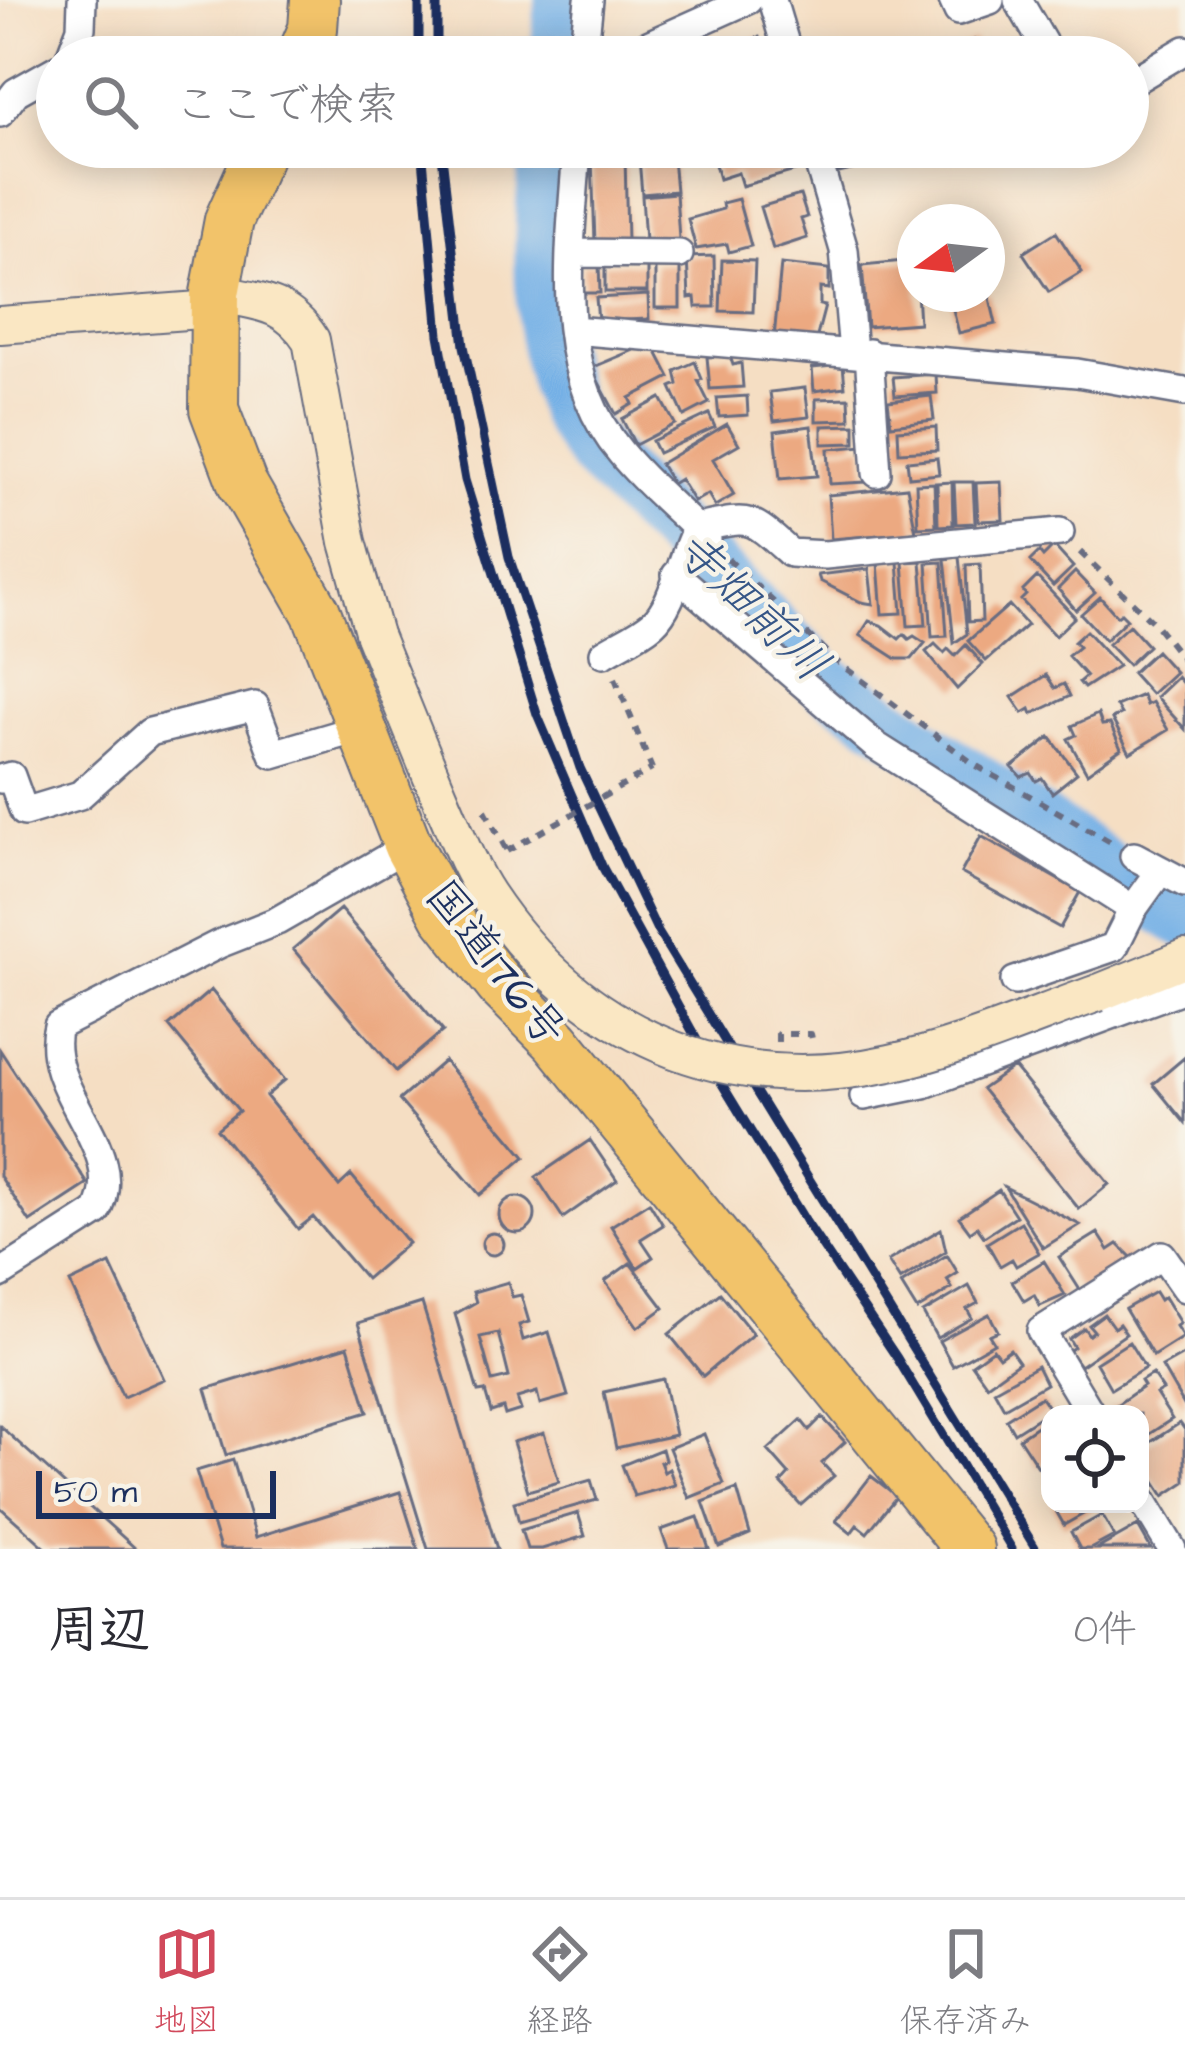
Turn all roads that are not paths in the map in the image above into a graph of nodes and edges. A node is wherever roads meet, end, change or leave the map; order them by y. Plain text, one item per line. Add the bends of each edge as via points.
1 (82, 0) edge
2 (315, 0) edge
3 (589, 0) edge
4 (748, 0) edge
5 (772, 0) edge
6 (953, 0) edge
7 (990, 0) edge
8 (1018, 0) edge
9 (78, 36) edge
10 (310, 36) edge
11 (585, 36) edge
12 (668, 36) edge
13 (782, 36) edge
14 (1039, 36) edge
15 (1185, 50) edge
16 (1149, 71) edge
17 (36, 80) edge
18 (0, 113) edge
19 (253, 168) edge
20 (576, 168) edge
21 (820, 168) edge
22 (571, 253) junction
23 (679, 254) dead end
24 (214, 301) junction
25 (0, 325) edge
26 (573, 330) junction
27 (861, 353) junction
28 (1185, 392) edge
29 (877, 473) dead end
30 (1060, 532) road end
31 (691, 547) junction
32 (604, 653) road end
33 (361, 728) junction
34 (0, 779) edge
35 (408, 846) junction
36 (1135, 856) road end
37 (1173, 876) edge
38 (1133, 909) junction
39 (1185, 958) edge
40 (1015, 981) dead end
41 (1185, 988) edge
42 (864, 1096) dead end
43 (0, 1274) edge
44 (1185, 1288) edge
45 (1086, 1405) edge
46 (1149, 1511) edge
47 (969, 1549) edge
48 (1172, 1549) edge

1 - 9 street
2 - 10 highway
3 - 11 street
4 - 12 street
5 - 13 street
6 - 7 street via 958,11
8 - 14 street
15 - 16 street
17 - 18 street
19 - 24 highway, 国道176号 via 229,220
20 - 22 street
21 - 27 street
22 - 23 street
22 - 26 street
24 - 25 street
24 - 33 highway, 国道176号 via 214,409 242,483 316,612
24 - 39 street, bridge via 272,304 311,340 348,542 374,635 485,892 533,956 580,1000 642,1037 708,1061 778,1073 838,1072 939,1050
26 - 27 street
26 - 31 street via 600,423
27 - 28 street via 1078,373
27 - 29 street
30 - 31 street via 825,555 790,553 743,519
31 - 32 street via 653,623
31 - 38 street via 876,746
33 - 34 street via 272,754 255,706 150,732 80,794 24,812 11,776
33 - 35 highway, 国道176号
35 - 43 street via 277,921 58,1027 54,1054 105,1168 104,1201
35 - 47 highway, 国道176号 via 445,915 487,968 556,1041
36 - 37 street
37 - 38 street
38 - 40 street via 1114,947
41 - 42 street via 924,1084
44 - 45 street via 1162,1255 1041,1331
46 - 48 street

